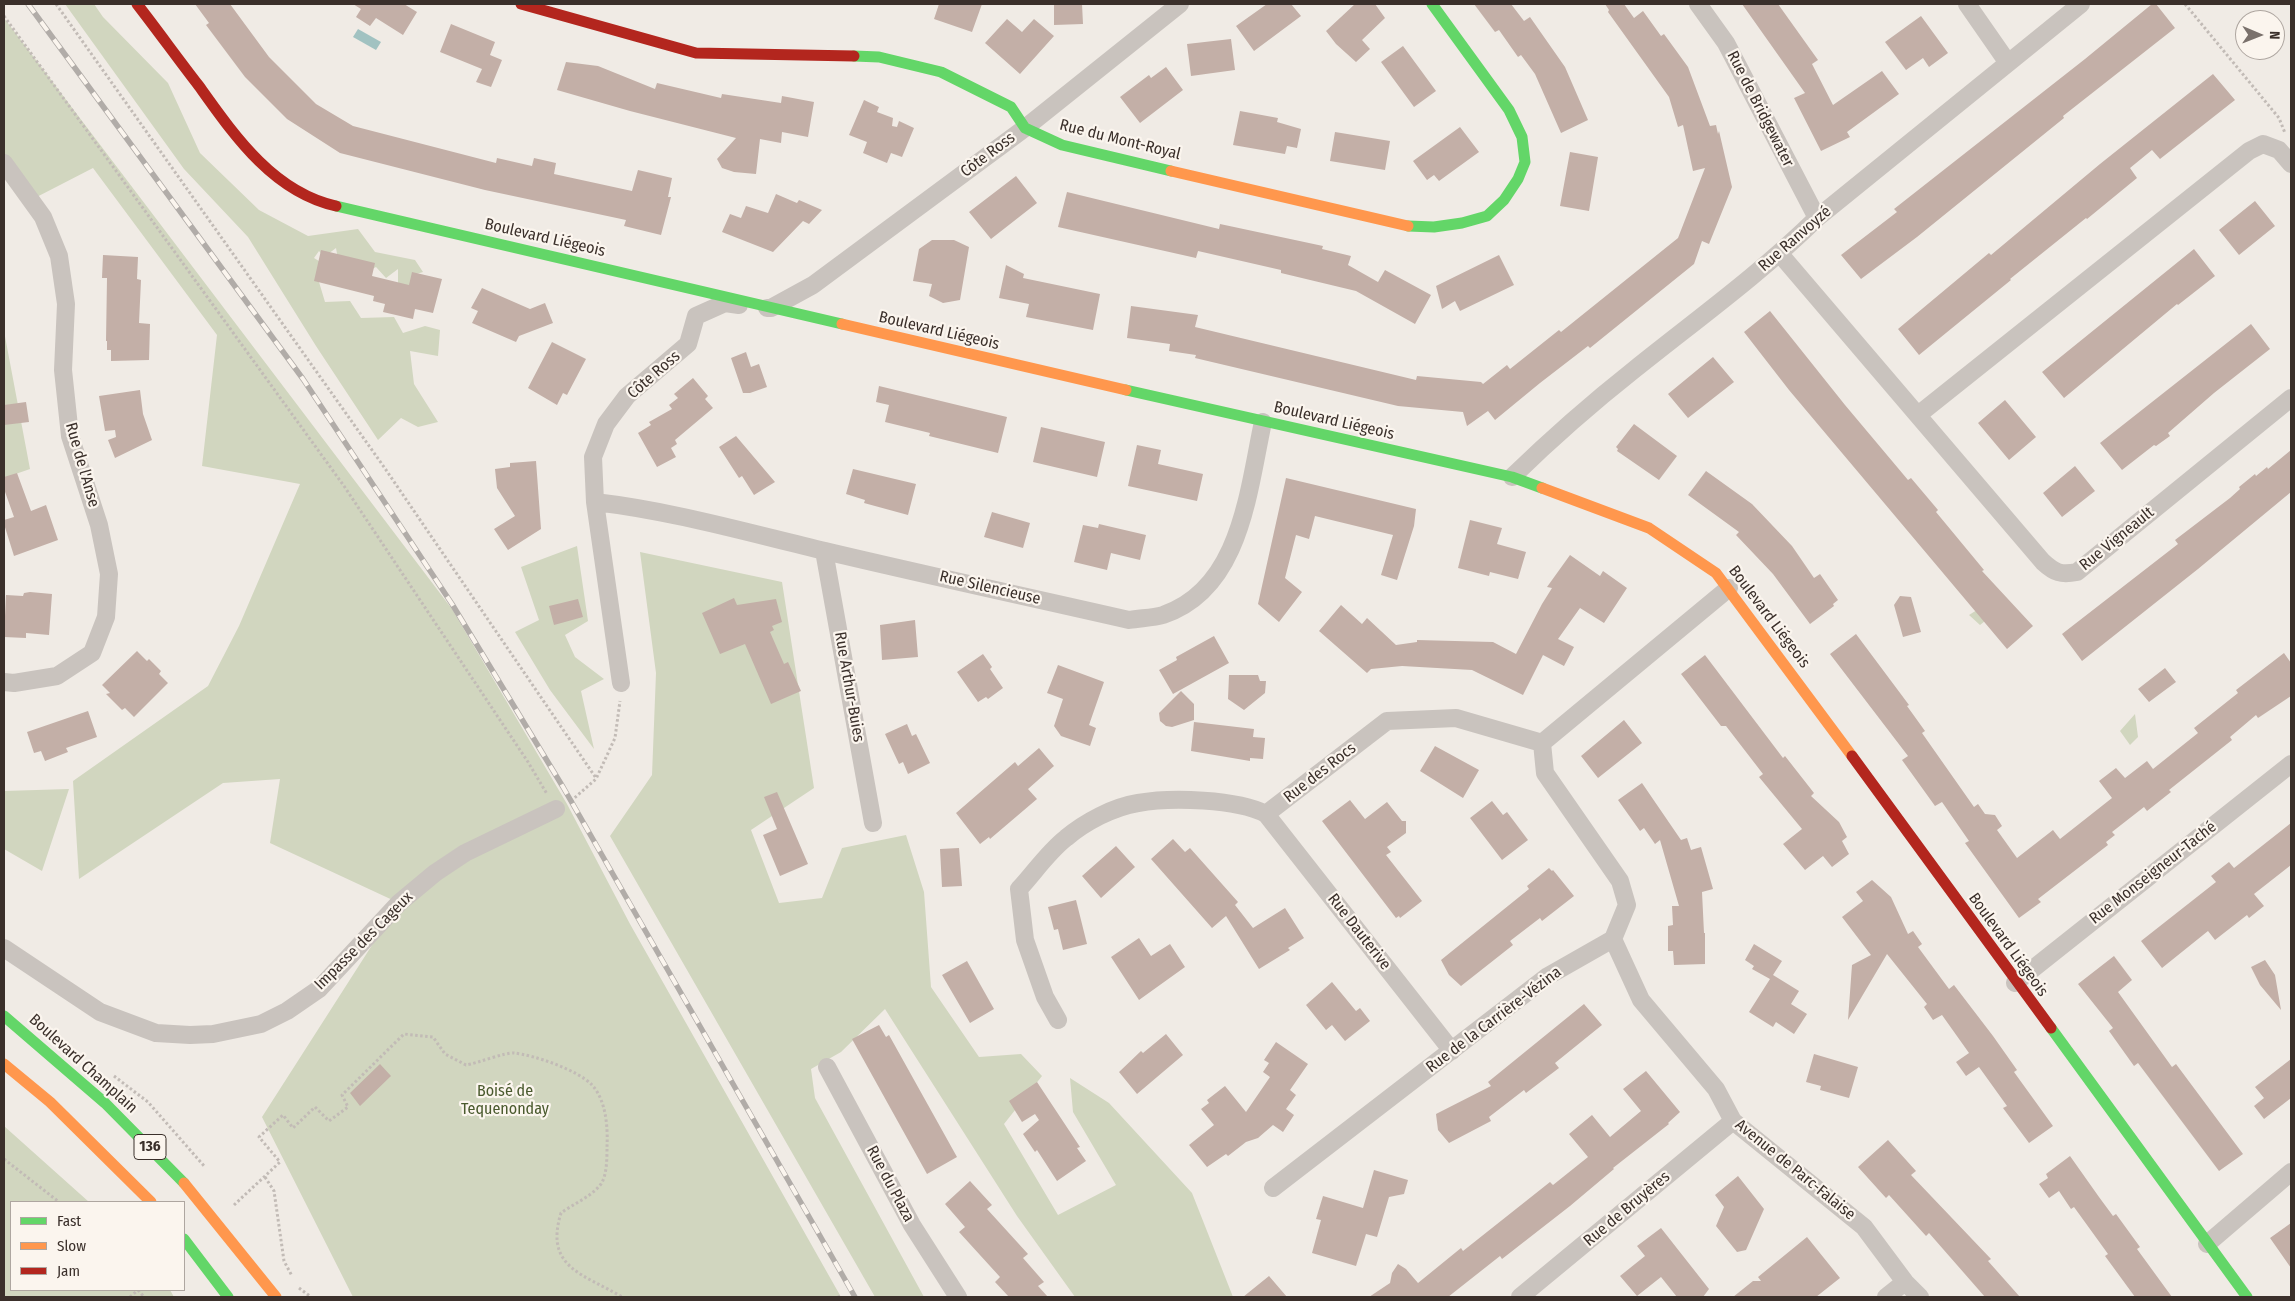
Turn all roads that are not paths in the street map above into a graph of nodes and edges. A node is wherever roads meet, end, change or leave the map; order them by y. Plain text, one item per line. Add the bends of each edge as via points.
1 (137, 4) edge
2 (521, 4) edge
3 (1432, 4) edge
4 (1698, 4) edge
5 (1967, 4) edge
6 (2081, 4) edge
7 (1174, 5) edge
8 (2008, 63) junction
9 (1025, 128) junction
10 (4, 164) edge
11 (2291, 164) edge
12 (1817, 218) junction
13 (1780, 254) junction
14 (771, 308) junction
15 (2291, 398) edge
16 (1918, 415) junction
17 (1263, 422) junction
18 (1512, 477) junction
19 (595, 502) junction
20 (824, 551) junction
21 (1729, 588) junction
22 (4, 682) edge
23 (621, 683) road end
24 (1542, 743) junction
25 (2291, 764) edge
26 (556, 808) road end
27 (1266, 814) junction
28 (873, 823) dead end
29 (1613, 939) junction
30 (4, 948) edge
31 (2016, 983) junction
32 (4, 1016) edge
33 (1058, 1020) dead end
34 (1452, 1051) junction
35 (4, 1064) edge
36 (827, 1067) dead end
37 (1733, 1121) junction
38 (2291, 1172) edge
39 (1273, 1188) dead end
40 (150, 1201) edge
41 (185, 1240) edge
42 (2207, 1244) junction
43 (1905, 1282) junction
44 (228, 1297) edge
45 (276, 1297) edge
46 (958, 1297) edge
47 (1520, 1297) edge
48 (1886, 1297) edge
49 (1920, 1297) edge
50 (2247, 1297) edge

1 - 14 street, Boulevard Liégeois via 240,144 271,172 304,195 330,205
2 - 9 street via 696,53 879,57 941,72 1011,107
3 - 9 street, Rue du Mont-Royal via 1509,110 1522,137 1525,162 1504,200 1487,216 1462,224 1412,227 1062,145
4 - 12 street, Rue de Bridgewater via 1726,42
5 - 8 street
6 - 8 street, Rue Ranvoyzé
7 - 9 street, Côte Ross
8 - 12 street, Rue Ranvoyzé
9 - 14 street, Côte Ross via 812,285
10 - 22 street, Rue de l'Anse via 43,217 59,256 66,304 63,370 70,436 99,526 109,574 106,617 92,653 57,676
11 - 16 street via 2279,150 2262,144 2249,151
12 - 13 street, Rue Ranvoyzé
13 - 16 street, Rue Vigneault
13 - 18 street, Rue Ranvoyzé via 1556,434
14 - 17 street, Boulevard Liégeois
14 - 19 street, Côte Ross via 725,304 696,316 688,344 627,396 606,424 593,457
15 - 16 street, Rue Vigneault via 2077,572 2063,574 2053,571 2043,562
17 - 18 street, Boulevard Liégeois
17 - 20 street, Rue Silencieuse via 1240,527 1228,557 1201,594 1163,615 1129,620
18 - 21 street, Boulevard Liégeois via 1649,528 1716,573
19 - 20 street, Rue Silencieuse via 706,521
19 - 23 street, Côte Ross
20 - 28 street, Rue Arthur-Buies
21 - 24 street
21 - 31 street, Boulevard Liégeois
24 - 27 street, Rue des Rocs via 1456,718 1387,721
24 - 29 street via 1545,773 1620,881 1627,905
25 - 31 street, Rue Monseigneur-Taché
26 - 30 street, Impasse des Cageux via 465,853 435,873 399,903 319,989 261,1024 213,1034 156,1033 100,1012
27 - 33 street via 1254,808 1194,800 1137,803 1102,815 1065,838 1019,889 1025,940 1045,997
27 - 34 street, Rue Dauterive
29 - 34 street, Rue de la Carrière-Vézina via 1548,976
29 - 37 street, Avenue de Parc-Falaise via 1641,1000 1716,1089
31 - 42 street, Boulevard Liégeois
32 - 45 street, Boulevard Champlain / 136 via 66,1067 162,1159 217,1220
34 - 39 street, Rue de la Carrière-Vézina
35 - 40 street, 136 via 57,1109
36 - 46 street, Rue du Plaza via 912,1225
37 - 43 street, Avenue de Parc-Falaise via 1864,1227
37 - 47 street, Rue de Bruyères
38 - 42 street
41 - 44 street
42 - 50 street, Boulevard Liégeois
43 - 48 street
43 - 49 street, Avenue de Parc-Falaise

